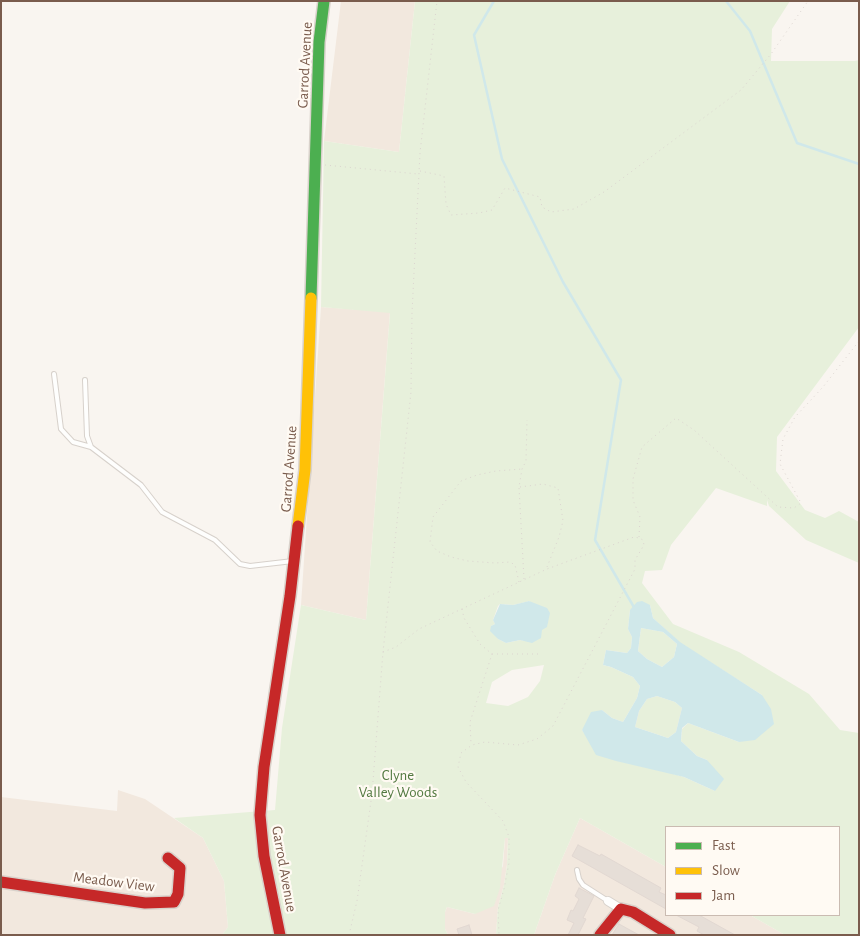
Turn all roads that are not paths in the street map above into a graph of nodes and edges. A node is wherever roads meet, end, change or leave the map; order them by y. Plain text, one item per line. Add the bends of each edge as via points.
1 (324, 1) edge
2 (54, 374) dead end
3 (86, 380) dead end
4 (91, 447) junction
5 (295, 560) junction
6 (168, 858) dead end
7 (577, 870) dead end
8 (1, 882) edge
9 (608, 901) joint
10 (620, 909) junction
11 (280, 935) edge
12 (600, 935) edge
13 (670, 935) edge

1 - 5 main road, Garrod Avenue via 319,42 305,470
2 - 4 lane via 61,430 74,442
3 - 4 lane via 86,436
4 - 5 lane via 141,485 162,512 215,540 240,564 250,566
5 - 11 main road, Garrod Avenue via 264,766 260,814 264,856
6 - 8 main road, Meadow View via 180,868 178,894 174,902 145,903
7 - 9 lane via 583,885
9 - 10 street
10 - 12 main road
10 - 13 main road via 633,912

